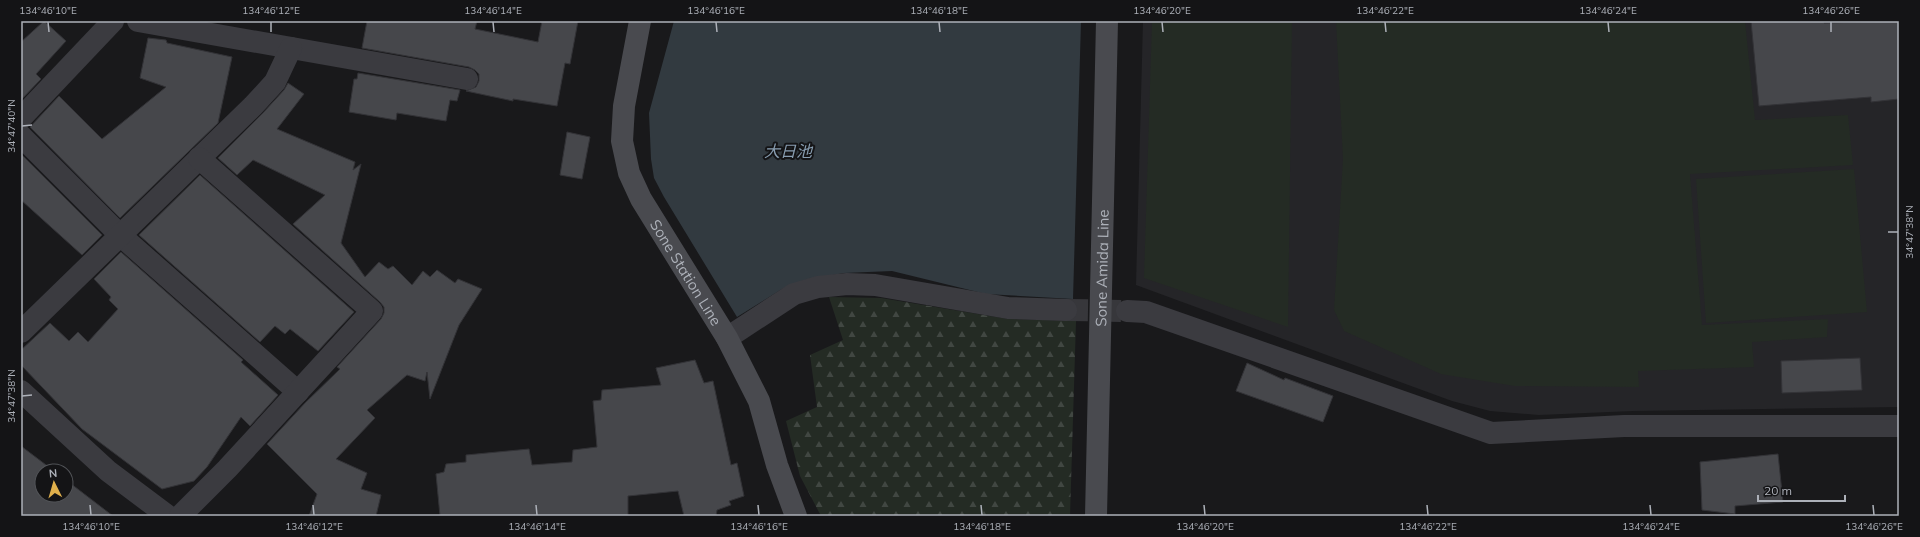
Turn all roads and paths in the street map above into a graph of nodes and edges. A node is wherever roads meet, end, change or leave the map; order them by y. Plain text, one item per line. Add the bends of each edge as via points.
1 (113, 21) edge
2 (138, 21) edge
3 (640, 21) edge
4 (1107, 21) edge
5 (291, 48) junction
6 (467, 78) dead end
7 (21, 118) edge
8 (21, 136) edge
9 (199, 158) junction
10 (120, 235) junction
11 (1066, 310) tunnel mouth
12 (1127, 311) tunnel mouth
13 (21, 332) edge
14 (727, 338) junction
15 (21, 391) edge
16 (298, 392) junction
17 (1899, 426) edge
18 (168, 516) edge
19 (180, 516) edge
20 (796, 516) edge
21 (1096, 516) edge

1 - 7 street
2 - 5 street
3 - 14 main road, Sone Station Line via 624,106 622,141 629,173 642,199
4 - 21 main road, Sone Amida Line
5 - 6 street
5 - 9 street via 274,82
8 - 10 street
9 - 10 street
9 - 16 street via 372,312
10 - 13 street
10 - 16 street
11 - 14 street via 1008,308 875,284 847,284 818,287 794,294
12 - 17 street via 1146,312 1491,433 1624,426
14 - 20 main road, Sone Station Line via 759,401 777,465
15 - 18 street via 108,471
16 - 19 street

